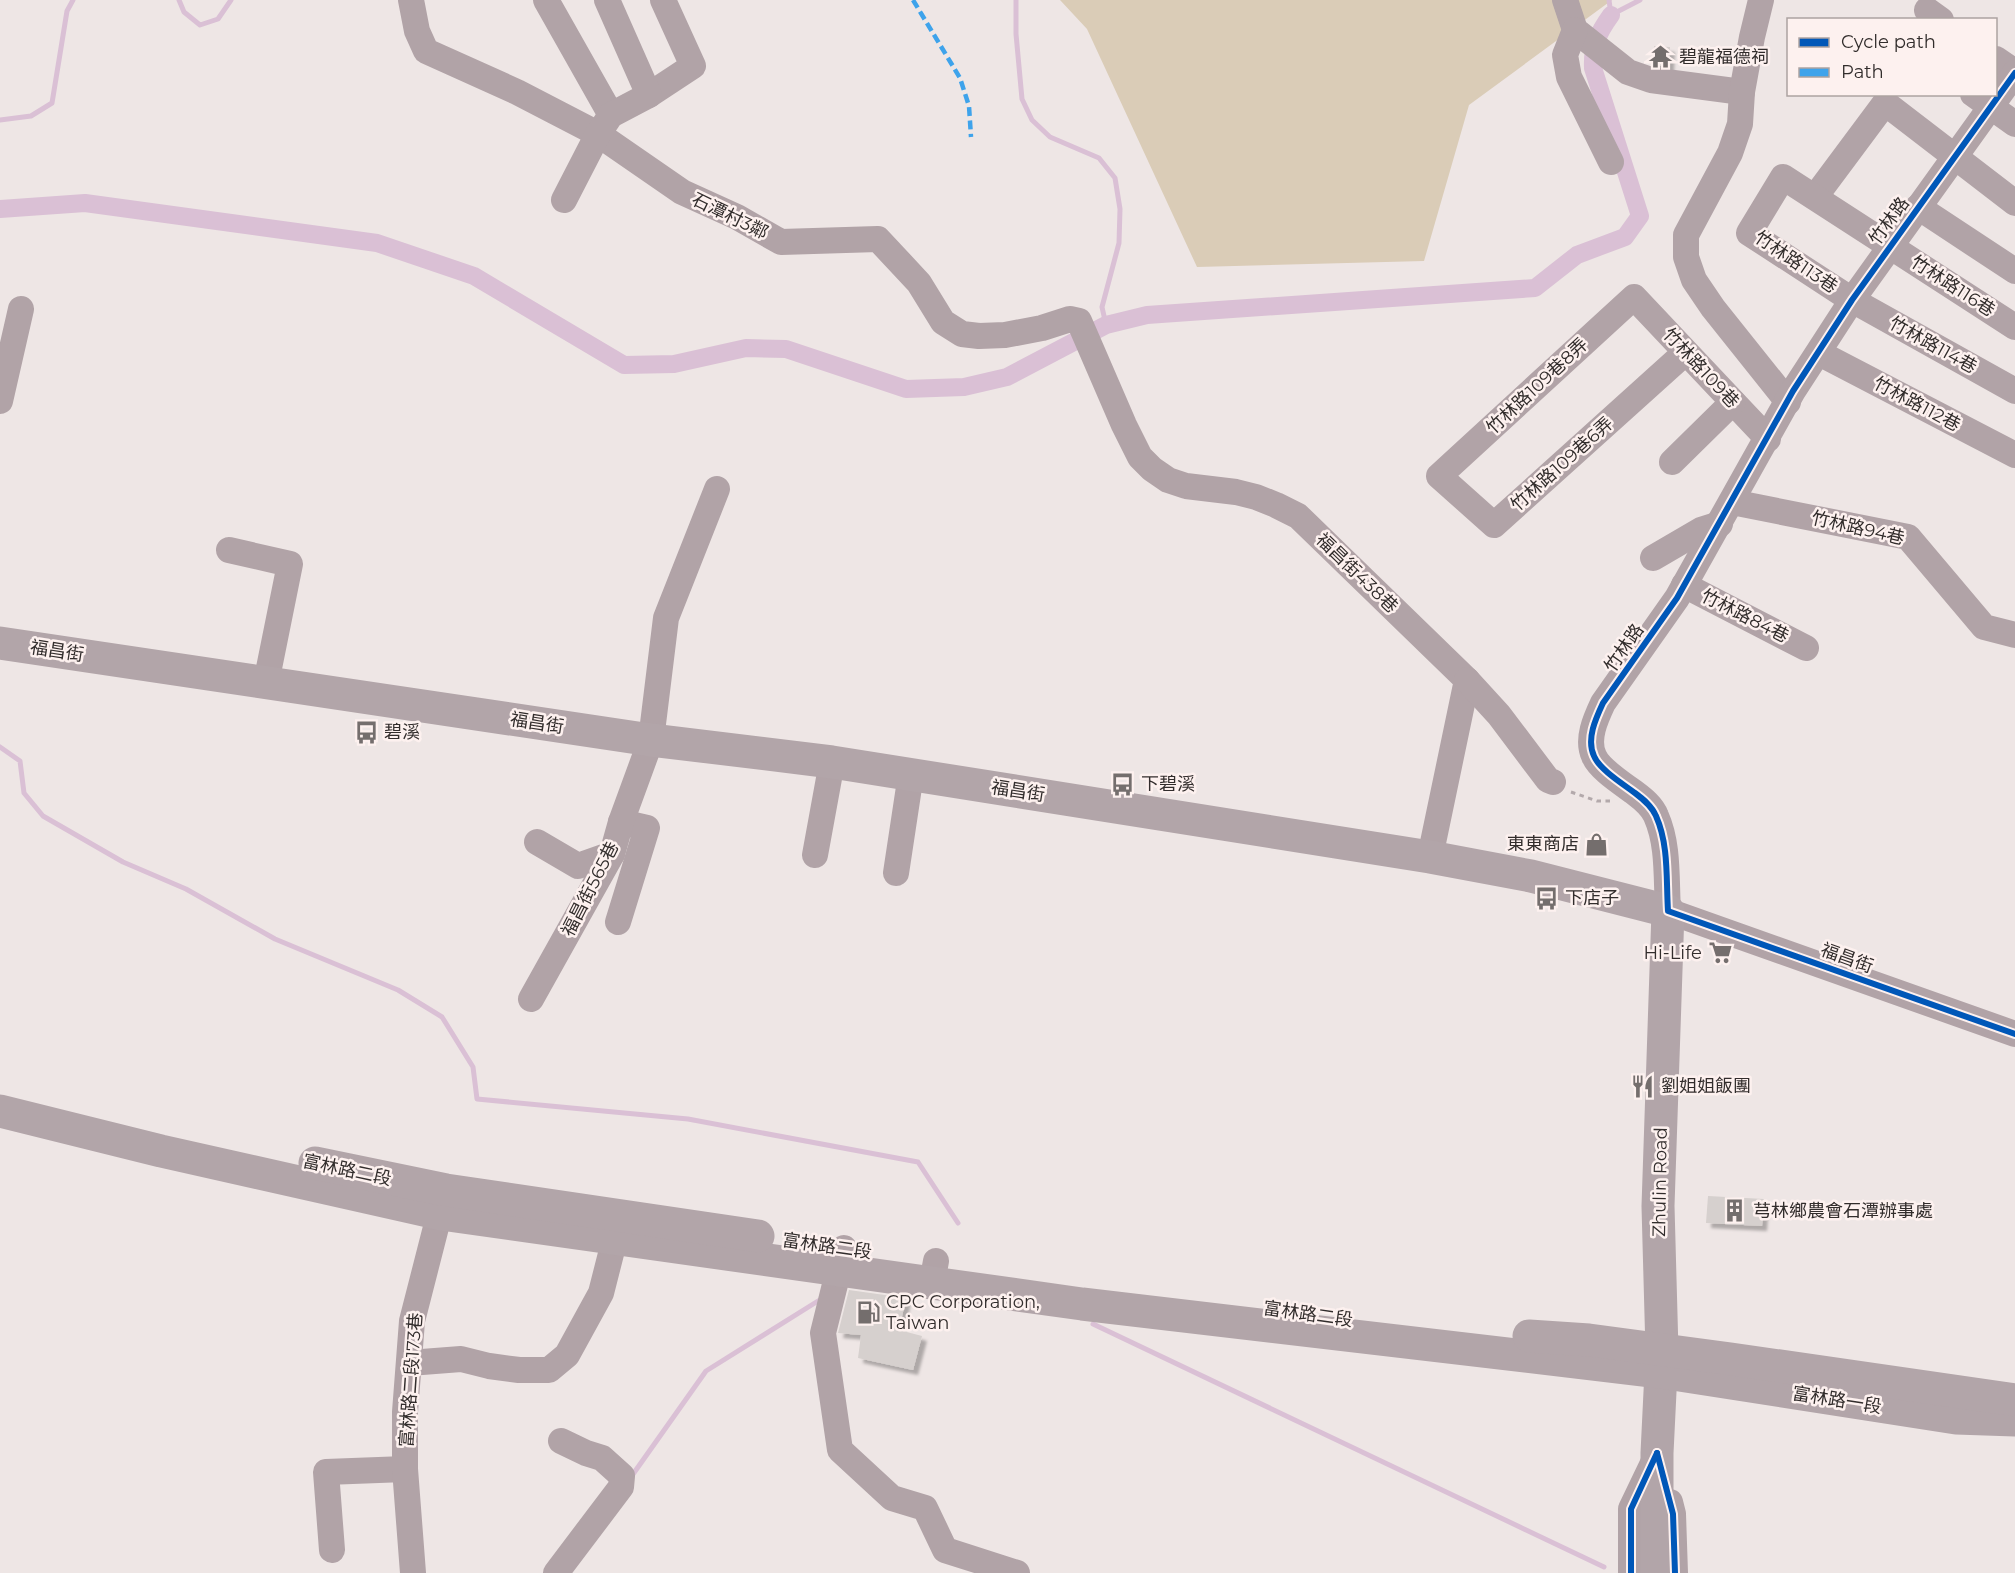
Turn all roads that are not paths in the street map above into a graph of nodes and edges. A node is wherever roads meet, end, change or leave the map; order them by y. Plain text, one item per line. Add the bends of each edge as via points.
1 (411, 0) edge
2 (546, 0) edge
3 (607, 0) edge
4 (663, 0) edge
5 (1564, 0) edge
6 (1761, 0) edge
7 (1576, 30) junction
8 (1997, 60) edge
9 (2015, 73) edge
10 (1997, 88) edge
11 (1742, 92) junction
12 (649, 95) junction
13 (1982, 101) edge
14 (2015, 124) edge
15 (604, 125) junction
16 (1955, 156) junction
17 (1611, 162) dead end
18 (1815, 198) junction
19 (564, 200) dead end
20 (2015, 203) edge
21 (1918, 207) junction
22 (1891, 246) junction
23 (2015, 271) edge
24 (1634, 297) joint
25 (1852, 300) junction
26 (21, 309) dead end
27 (2015, 327) edge
28 (1686, 352) junction
29 (1819, 353) junction
30 (1107, 385) joint
31 (2015, 391) edge
32 (1791, 397) junction
33 (0, 401) edge
34 (1733, 402) junction
35 (1768, 439) junction
36 (2015, 455) edge
37 (1672, 462) dead end
38 (1439, 476) joint
39 (717, 489) dead end
40 (1726, 513) junction
41 (229, 550) dead end
42 (1653, 558) dead end
43 (1684, 585) junction
44 (2015, 635) edge
45 (0, 643) edge
46 (1806, 648) dead end
47 (1467, 680) junction
48 (266, 683) junction
49 (651, 740) junction
50 (832, 762) junction
51 (911, 774) junction
52 (1553, 782) road end
53 (621, 822) junction
54 (537, 842) dead end
55 (612, 854) junction
56 (815, 855) dead end
57 (1430, 857) junction
58 (896, 873) dead end
59 (1668, 911) junction
60 (618, 922) dead end
61 (531, 999) dead end
62 (2015, 1034) edge
63 (0, 1092) edge
64 (0, 1111) edge
65 (267, 1164) junction
66 (443, 1202) junction
67 (615, 1238) junction
68 (842, 1259) junction
69 (1661, 1362) junction
70 (410, 1363) junction
71 (2015, 1400) edge
72 (2015, 1420) edge
73 (561, 1441) dead end
74 (1657, 1453) junction
75 (405, 1469) junction
76 (1672, 1514) junction
77 (332, 1550) dead end
78 (413, 1573) edge
79 (556, 1573) edge
80 (1017, 1573) edge
81 (1631, 1573) edge
82 (1657, 1573) edge
83 (1675, 1573) edge
84 (1687, 1573) edge

1 - 15 street, 石潭村3鄰 via 426,51
2 - 15 street
3 - 12 street
4 - 12 street via 693,66
5 - 7 street
6 - 11 street
7 - 11 street via 1628,72 1651,80
7 - 17 street via 1565,55 1569,77
8 - 9 street
9 - 10 street, 竹林路
11 - 32 street via 1740,124 1730,153 1686,235 1686,257 1694,280 1707,298
12 - 15 street
13 - 14 street
13 - 16 street, 竹林路
15 - 19 street
15 - 30 street, 石潭村3鄰 via 682,192 781,242 878,239 919,283 943,322 962,334 1005,335 1070,319 1078,321
16 - 18 street via 1885,103
16 - 20 street
16 - 21 street, 竹林路
18 - 22 street, 竹林路113巷
18 - 25 street, 竹林路113巷 via 1783,177 1749,233
21 - 22 street, 竹林路
21 - 23 street
22 - 25 street, 竹林路
22 - 27 street, 竹林路116巷
24 - 28 street, 竹林路109巷
24 - 38 street, 竹林路109巷8弄
25 - 29 street, 竹林路
25 - 31 street, 竹林路114巷
26 - 33 street
28 - 34 street, 竹林路109巷
28 - 38 street, 竹林路109巷6弄 via 1494,525
29 - 32 street, 竹林路
29 - 36 street, 竹林路112巷
30 - 47 street, 福昌街438巷 via 1140,457 1152,469 1186,486 1256,497 1298,516
32 - 35 street, 竹林路
34 - 35 street, 竹林路109巷
34 - 37 street
35 - 40 street, 竹林路
39 - 49 street, 福昌街565巷 via 666,618
40 - 42 street
40 - 43 street, 竹林路
40 - 44 street, 竹林路94巷 via 1908,537 1984,627
41 - 48 street via 290,564
43 - 46 street, 竹林路84巷
43 - 59 street, 竹林路 via 1603,703 1594,720 1592,742 1594,756 1603,767 1646,801 1656,814 1663,837
45 - 48 main road, 福昌街
47 - 52 street, 福昌街438巷
47 - 57 street
48 - 49 main road, 福昌街
49 - 50 main road, 福昌街
49 - 53 street, 福昌街565巷
50 - 51 main road, 福昌街
50 - 56 street
51 - 57 main road, 福昌街
51 - 58 street
53 - 55 street, 福昌街565巷
53 - 60 street via 647,828
54 - 55 street via 578,866
55 - 61 street, 福昌街565巷
57 - 59 main road, 福昌街 via 1531,876
59 - 62 street, 福昌街
59 - 69 main road, Zhulin Road via 1658,1206
63 - 65 main road, 富林路二段
64 - 65 main road, 富林路二段
65 - 66 main road, 富林路二段
66 - 67 main road, 富林路二段
66 - 68 main road, 富林路二段
66 - 70 street, 富林路二段173巷 via 412,1321
67 - 68 main road, 富林路二段
67 - 70 street via 601,1293 567,1355 549,1370 519,1370 461,1359
68 - 69 main road, 富林路二段 via 1396,1327 1588,1340
68 - 80 street via 823,1333 840,1450 892,1498 925,1508 945,1550
69 - 71 main road, 富林路一段 via 1731,1359
69 - 72 main road, 富林路一段 via 1956,1418
69 - 74 main road, Zhulin Road
70 - 75 street, 富林路二段173巷
73 - 79 street via 602,1458 621,1476 621,1487
74 - 76 street
74 - 81 street via 1631,1509
74 - 82 main road, Zhulin Road
75 - 77 street via 326,1472
75 - 78 street, 富林路二段173巷
76 - 83 street
76 - 84 street

